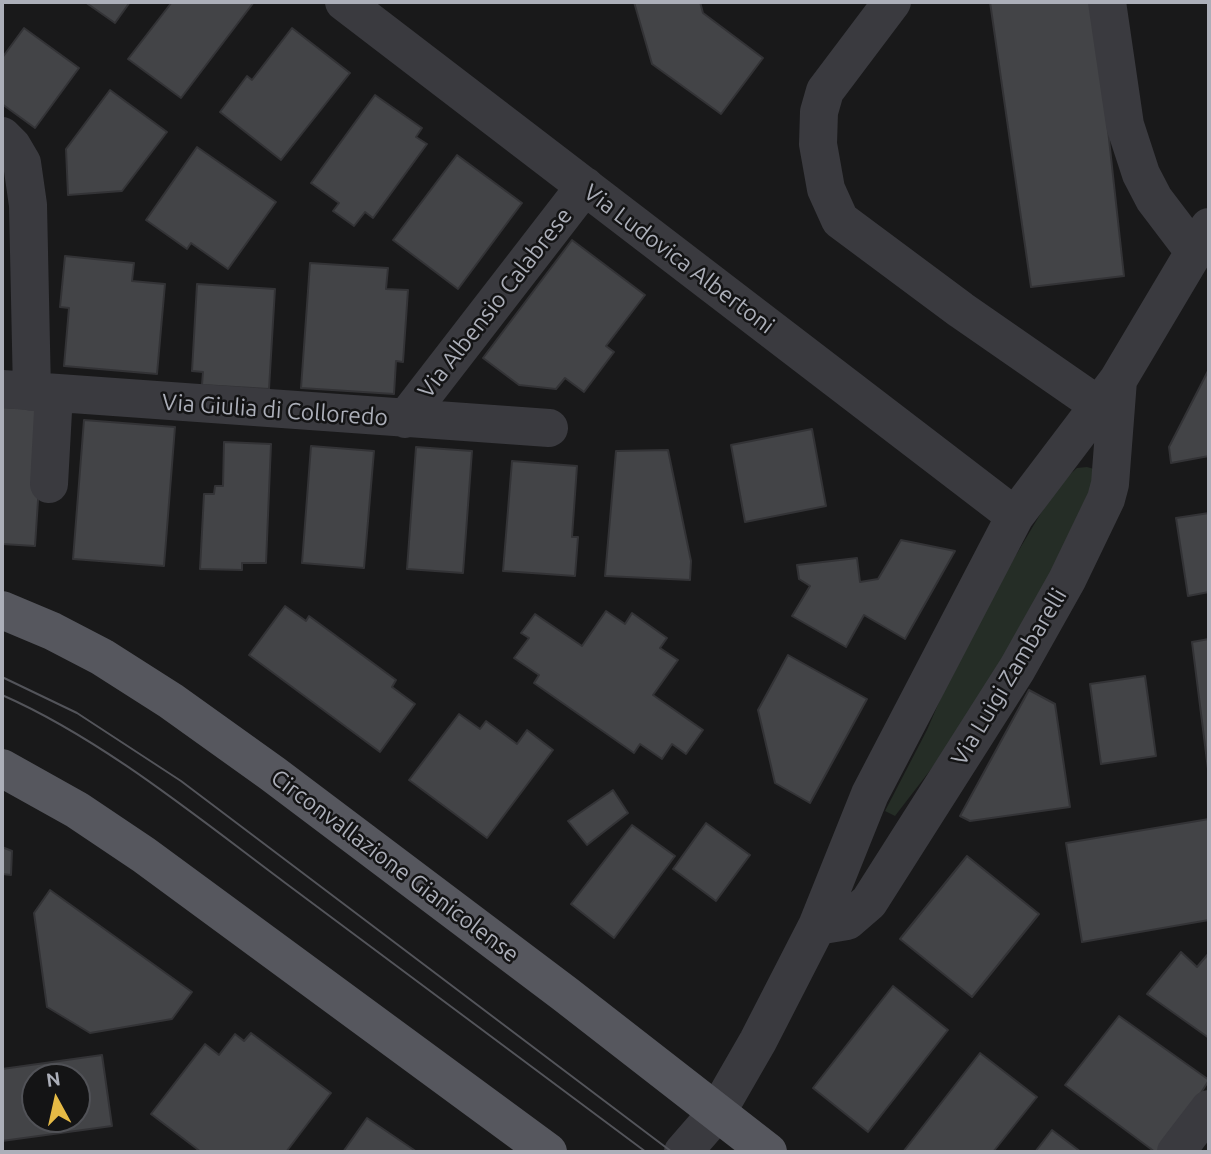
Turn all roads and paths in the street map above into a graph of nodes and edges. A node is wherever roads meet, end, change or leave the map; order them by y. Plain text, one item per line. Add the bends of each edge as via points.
1 (344, 2) edge
2 (892, 2) edge
3 (1107, 2) edge
4 (2, 136) edge
5 (585, 186) junction
6 (1202, 240) edge
7 (29, 391) edge
8 (1099, 402) junction
9 (405, 419) junction
10 (549, 428) dead end
11 (49, 484) dead end
12 (1015, 516) junction
13 (2, 610) edge
14 (2, 768) edge
15 (817, 926) junction
16 (1209, 1109) edge
17 (716, 1114) junction
18 (548, 1152) edge
19 (683, 1152) edge
20 (768, 1152) edge
21 (1176, 1152) edge

1 - 5 street, Via Ludovica Albertoni
2 - 8 street via 825,91 819,112 818,144 826,189 840,220 961,310
3 - 6 street via 1125,125 1141,174 1154,199
4 - 7 street via 22,163 28,205
5 - 9 street, Via Albensio Calabrese
5 - 12 street, Via Ludovica Albertoni
6 - 8 street, Via Luigi Zambarelli
7 - 9 street, Via Giulia di Colloredo
7 - 11 street
8 - 12 street, Via Luigi Zambarelli
8 - 15 street, Via Luigi Zambarelli via 1110,484 1067,580 1017,669 869,902 847,921
9 - 10 street, Via Giulia di Colloredo
12 - 15 street, Via Luigi Zambarelli via 870,794
13 - 17 main road, Circonvallazione Gianicolense via 102,657 171,701 554,986
14 - 18 main road via 144,855
15 - 17 street, Via Luigi Zambarelli
16 - 21 street
17 - 19 street, Via Luigi Zambarelli
17 - 20 main road, Circonvallazione Gianicolense

